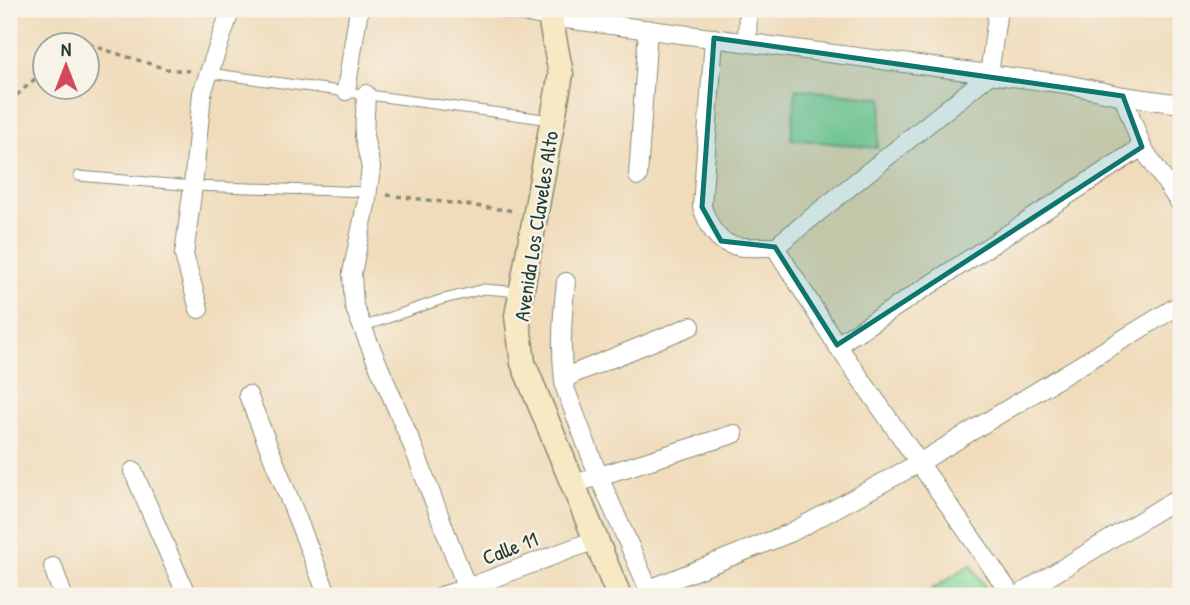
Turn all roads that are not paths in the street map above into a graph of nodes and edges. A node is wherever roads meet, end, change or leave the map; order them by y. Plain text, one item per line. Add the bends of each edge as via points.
1 (231, 9) edge
2 (359, 9) edge
3 (503, 9) edge
4 (748, 9) edge
5 (998, 9) edge
6 (548, 13) edge
7 (624, 17) edge
8 (648, 29) junction
9 (714, 38) junction
10 (747, 42) junction
11 (209, 73) junction
12 (989, 75) junction
13 (346, 91) junction
14 (366, 94) junction
15 (1124, 96) junction
16 (1181, 104) edge
17 (553, 120) junction
18 (1142, 147) junction
19 (79, 176) dead end
20 (638, 176) dead end
21 (193, 186) junction
22 (368, 192) junction
23 (1181, 205) edge
24 (775, 247) junction
25 (566, 282) dead end
26 (522, 292) junction
27 (1181, 304) edge
28 (199, 309) dead end
29 (691, 326) dead end
30 (362, 327) junction
31 (837, 345) junction
32 (564, 380) junction
33 (247, 395) dead end
34 (734, 434) dead end
35 (588, 448) junction
36 (563, 459) junction
37 (919, 463) junction
38 (133, 471) dead end
39 (599, 477) junction
40 (574, 485) junction
41 (1181, 496) edge
42 (595, 540) junction
43 (53, 567) dead end
44 (468, 592) edge
45 (647, 594) edge
46 (63, 596) edge
47 (187, 596) edge
48 (328, 596) edge
49 (441, 596) edge
50 (619, 596) edge
51 (1012, 596) edge
52 (1017, 596) edge

1 - 11 street
2 - 13 street
3 - 6 street
4 - 10 street
5 - 12 street
6 - 7 street
6 - 17 street, Avenida Los Claveles Alto via 561,74
7 - 8 street
8 - 9 street
8 - 20 street
9 - 10 street
9 - 24 street via 702,207 721,241 736,247
10 - 12 street
11 - 13 lane
11 - 21 street via 202,93
12 - 15 street
12 - 24 street
13 - 14 lane
14 - 17 lane
14 - 22 street
15 - 16 street
15 - 18 street
17 - 26 street, Avenida Los Claveles Alto
18 - 23 street
18 - 31 street
19 - 21 lane
21 - 22 lane
21 - 28 street via 184,255
22 - 30 street via 352,273
24 - 31 street
25 - 32 street
26 - 30 lane via 484,289
26 - 36 street, Avenida Los Claveles Alto via 517,316 523,363
27 - 37 street
29 - 32 street
30 - 44 street
31 - 37 street
32 - 35 street
33 - 48 street
34 - 39 street
35 - 36 street
35 - 39 street
36 - 40 street, Avenida Los Claveles Alto
37 - 45 street via 790,533
37 - 51 street
38 - 47 street
39 - 40 street
39 - 45 street
40 - 42 street, Avenida Los Claveles Alto
41 - 52 street
42 - 44 street, Calle 11
42 - 50 street, Avenida Los Claveles Alto
43 - 46 street
44 - 49 street, Calle 11

